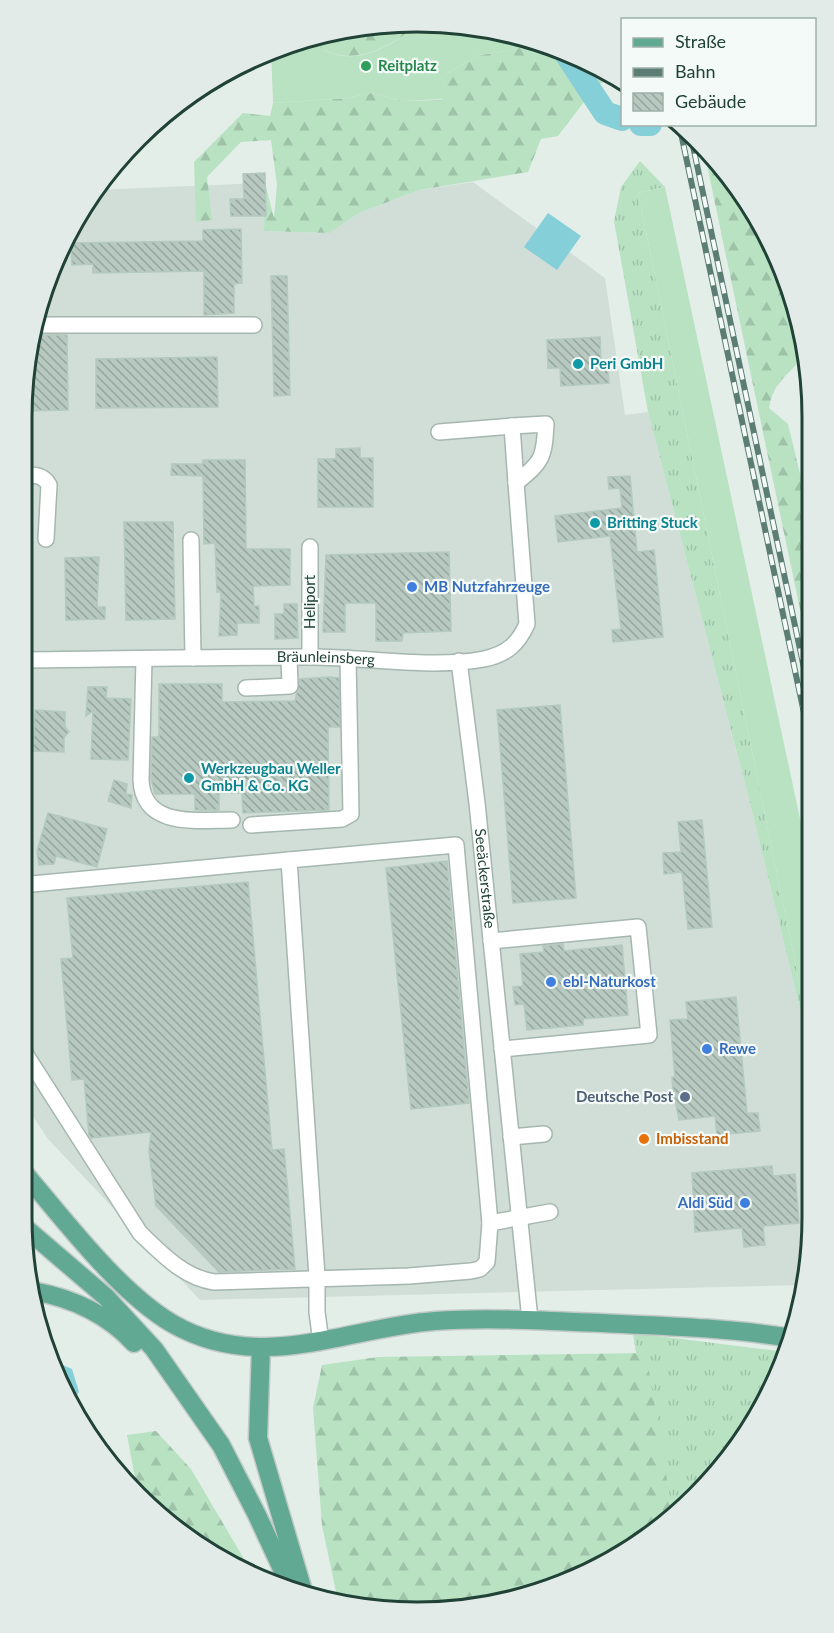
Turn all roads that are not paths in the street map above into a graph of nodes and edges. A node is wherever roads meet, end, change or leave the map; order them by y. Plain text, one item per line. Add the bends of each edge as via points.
1 (43, 325) edge
2 (254, 325) dead end
3 (512, 426) junction
4 (440, 432) dead end
5 (32, 476) edge
6 (516, 483) junction
7 (46, 539) dead end
8 (191, 540) dead end
9 (310, 547) dead end
10 (310, 657) junction
11 (193, 658) junction
12 (289, 658) junction
13 (348, 658) junction
14 (144, 659) junction
15 (32, 660) edge
16 (459, 661) junction
17 (246, 688) dead end
18 (232, 820) dead end
19 (250, 825) dead end
20 (289, 860) junction
21 (32, 884) edge
22 (491, 941) junction
23 (502, 1049) junction
24 (32, 1064) edge
25 (544, 1134) dead end
26 (511, 1137) junction
27 (32, 1182) edge
28 (550, 1212) dead end
29 (519, 1216) junction
30 (490, 1222) junction
31 (32, 1234) edge
32 (317, 1277) junction
33 (39, 1292) edge
34 (530, 1320) junction
35 (783, 1337) edge
36 (321, 1342) junction
37 (261, 1347) junction
38 (221, 1445) junction
39 (287, 1579) edge
40 (301, 1583) edge

1 - 2 street
3 - 4 street
3 - 6 street
3 - 6 street via 546,424 545,453
5 - 7 street via 46,479 49,484
6 - 16 street via 527,624 509,651 485,659
8 - 11 street
9 - 10 street, Heliport
10 - 12 street, Bräunleinsberg
10 - 13 street, Bräunleinsberg
11 - 12 street, Bräunleinsberg
11 - 14 street, Bräunleinsberg
12 - 17 street via 290,686
13 - 16 street, Bräunleinsberg
13 - 19 street via 351,814 342,819
14 - 15 street, Bräunleinsberg
14 - 18 street via 143,798 152,810 177,818
16 - 22 street, Seeäckerstraße
20 - 21 street
20 - 30 street via 456,845
20 - 32 street
22 - 23 street, Seeäckerstraße
22 - 23 street via 645,927 649,1035
23 - 26 street, Seeäckerstraße
24 - 32 street via 140,1233 162,1255 197,1279
25 - 26 street
26 - 29 street, Seeäckerstraße
27 - 37 main road via 114,1275 173,1324 231,1345
28 - 29 street
29 - 30 street
29 - 34 street, Seeäckerstraße
30 - 32 street via 487,1262 480,1269 409,1276
31 - 38 main road via 106,1297 154,1349
32 - 36 street
33 - 38 main road via 57,1295 94,1311 122,1330
34 - 35 main road via 689,1327
34 - 36 main road via 435,1321
36 - 37 main road
37 - 40 main road via 258,1438
38 - 39 main road

